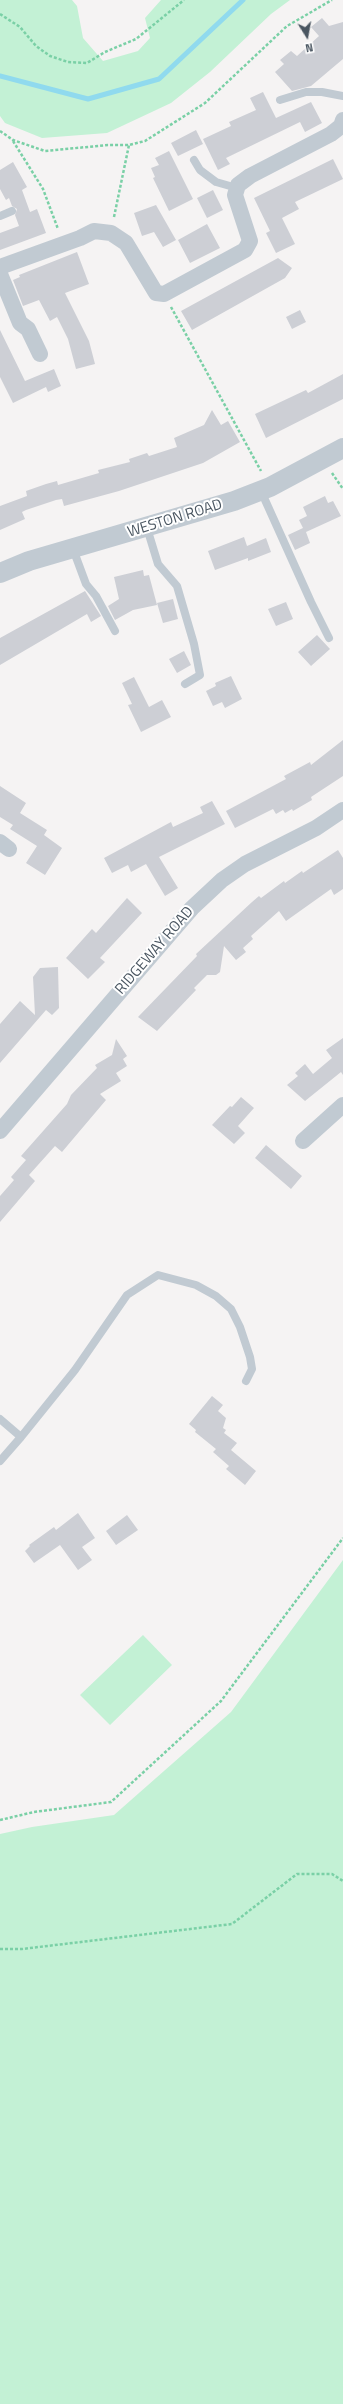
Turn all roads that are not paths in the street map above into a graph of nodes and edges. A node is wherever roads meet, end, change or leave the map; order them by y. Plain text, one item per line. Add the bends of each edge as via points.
1 (343, 96) edge
2 (280, 100) dead end
3 (343, 120) edge
4 (194, 160) dead end
5 (237, 188) junction
6 (12, 211) dead end
7 (0, 216) edge
8 (0, 267) edge
9 (0, 274) edge
10 (40, 354) dead end
11 (343, 448) edge
12 (266, 489) junction
13 (148, 528) junction
14 (73, 549) junction
15 (0, 573) edge
16 (115, 631) dead end
17 (330, 638) dead end
18 (185, 684) dead end
19 (343, 810) edge
20 (343, 1105) edge
21 (0, 1131) edge
22 (303, 1141) dead end
23 (246, 1381) dead end
24 (0, 1419) edge
25 (21, 1437) junction
26 (0, 1461) edge

1 - 2 lane via 306,92
3 - 5 street via 341,126 331,134 250,176
4 - 5 lane via 200,170 216,182
5 - 8 street via 235,195 238,208 250,241 245,250 164,294 156,293 126,243 111,233 94,231
6 - 7 lane
9 - 10 street via 20,322 28,328
11 - 12 street, WESTON ROAD
12 - 13 street, WESTON ROAD
12 - 17 lane via 311,602
13 - 14 street, WESTON ROAD
13 - 18 lane via 158,564 177,586 194,644 200,675
14 - 15 street, WESTON ROAD via 30,561
14 - 16 lane via 86,584 96,596
19 - 21 street, RIDGEWAY ROAD via 316,828 245,864 222,880 192,908
20 - 22 street
23 - 25 lane via 252,1369 250,1357 231,1310 216,1296 196,1285 158,1275 127,1295 75,1370
24 - 25 lane
25 - 26 lane

